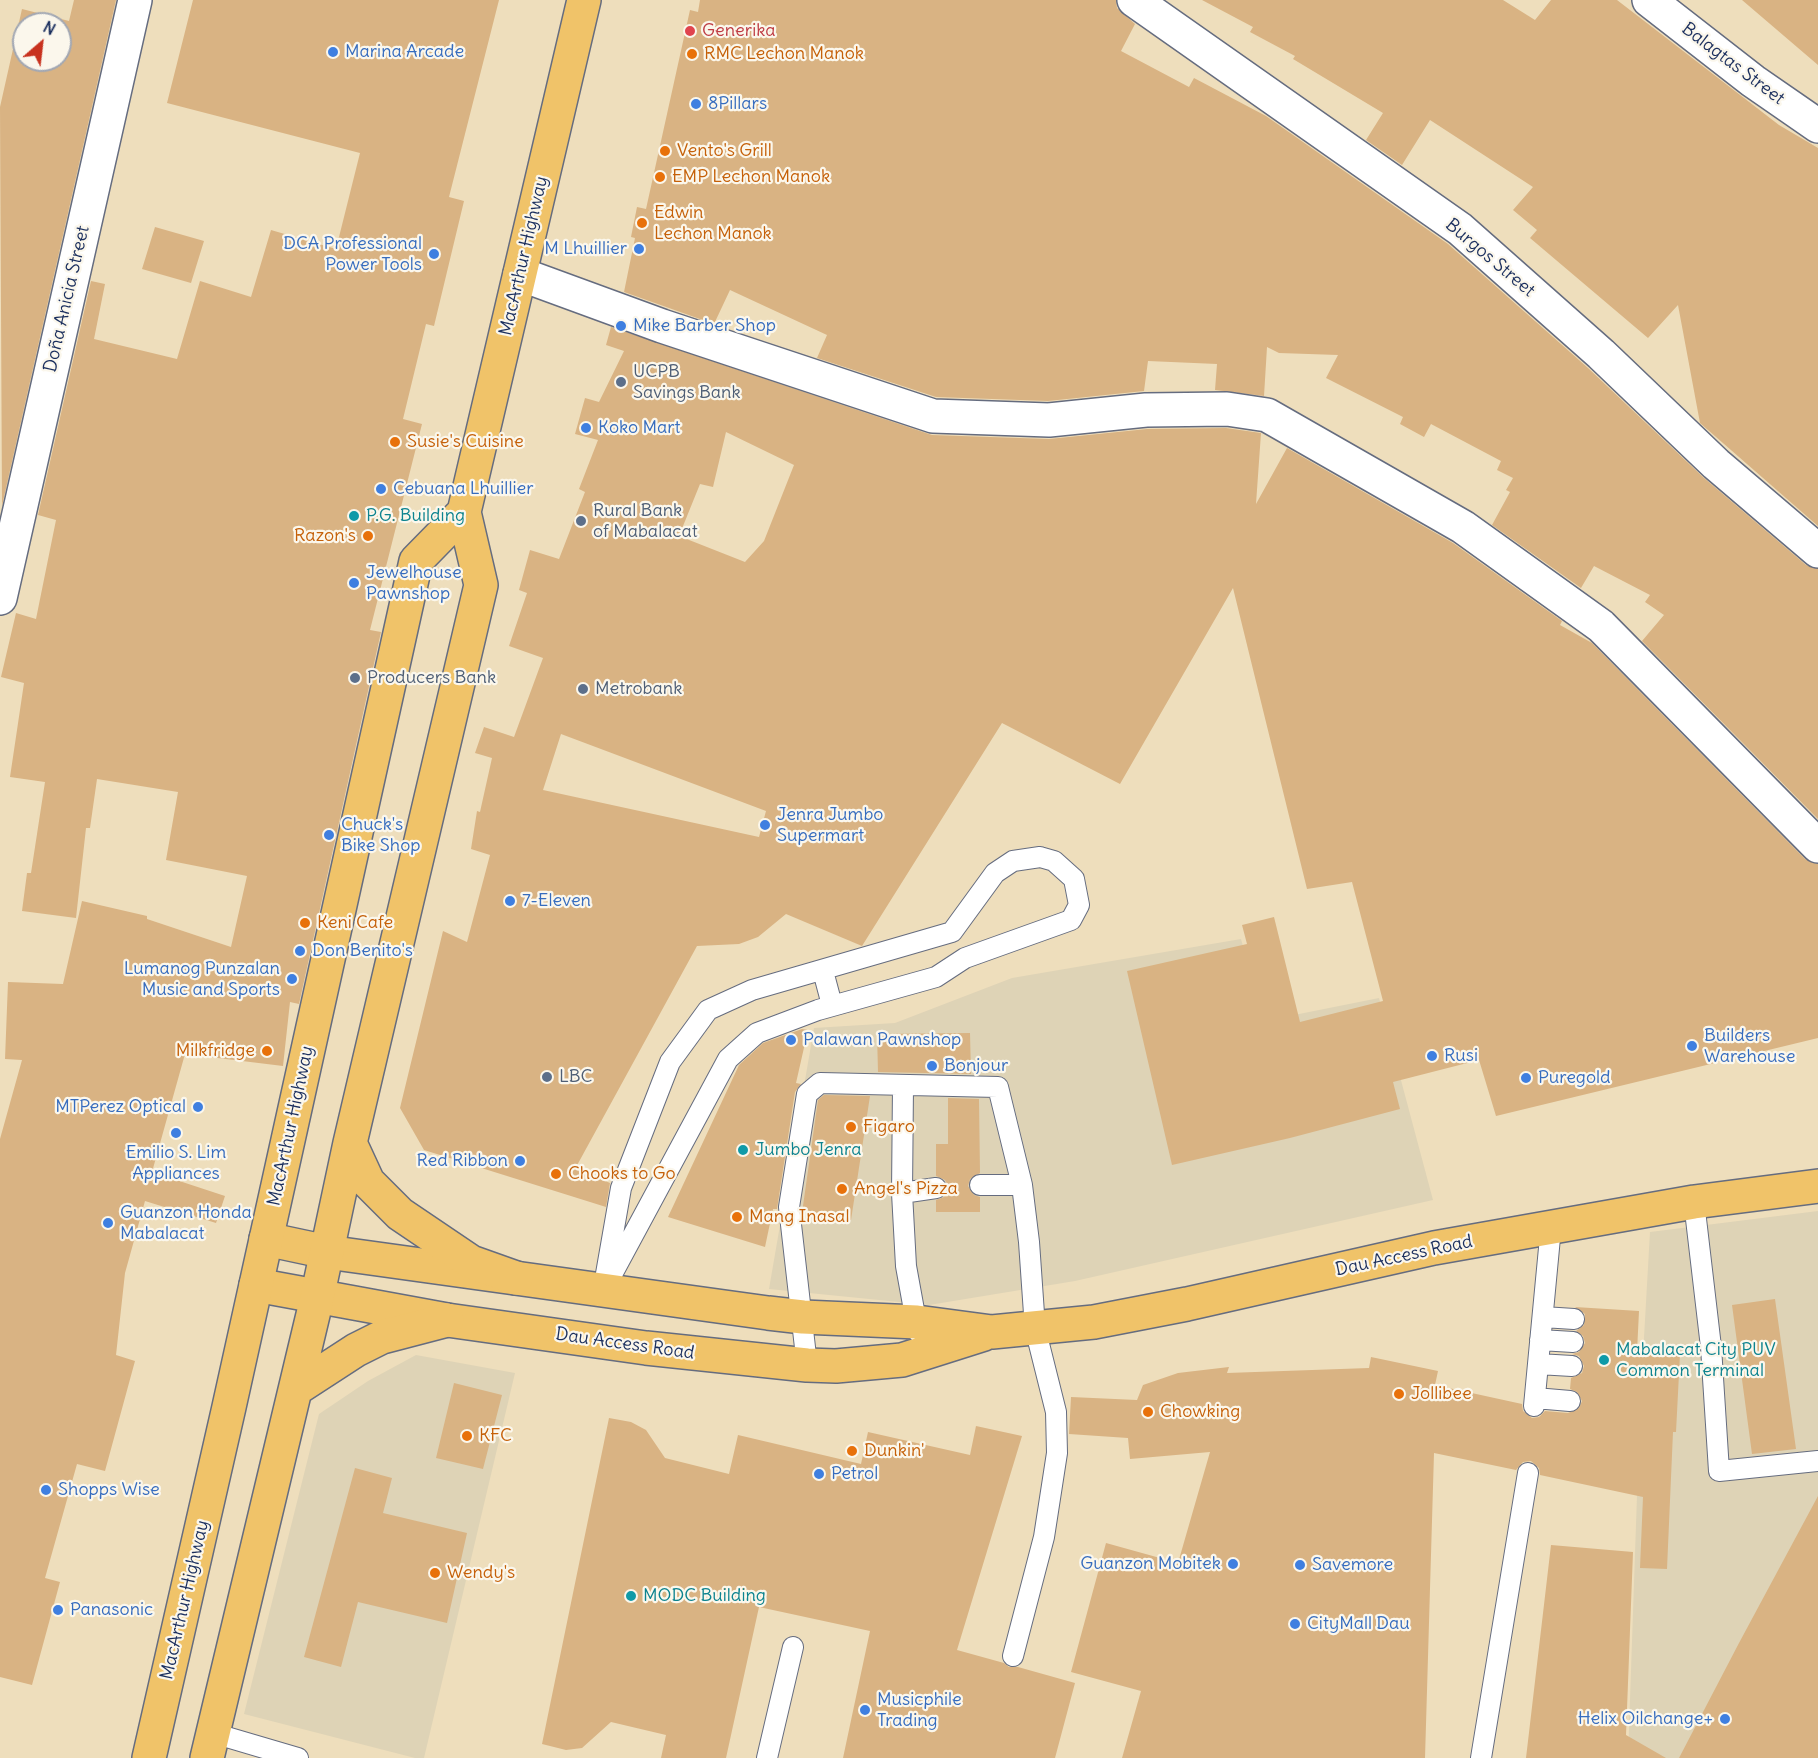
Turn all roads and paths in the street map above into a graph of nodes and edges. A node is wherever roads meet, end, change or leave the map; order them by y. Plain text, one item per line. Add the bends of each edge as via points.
1 (135, 0) edge
2 (584, 0) edge
3 (1134, 0) edge
4 (1649, 0) edge
5 (1818, 126) edge
6 (520, 273) junction
7 (464, 512) junction
8 (1818, 551) edge
9 (0, 598) edge
10 (1818, 846) edge
11 (952, 932) junction
12 (965, 958) junction
13 (823, 971) junction
14 (832, 1005) junction
15 (903, 1086) junction
16 (350, 1143) junction
17 (980, 1185) dead end
18 (1022, 1185) junction
19 (1818, 1186) edge
20 (936, 1188) dead end
21 (902, 1193) junction
22 (1694, 1202) junction
23 (1551, 1227) junction
24 (266, 1239) junction
25 (327, 1252) junction
26 (516, 1278) junction
27 (256, 1285) junction
28 (603, 1291) junction
29 (317, 1298) junction
30 (803, 1317) junction
31 (447, 1320) junction
32 (917, 1322) junction
33 (1035, 1328) junction
34 (992, 1332) junction
35 (919, 1356) junction
36 (1572, 1360) junction
37 (1538, 1363) junction
38 (807, 1365) junction
39 (296, 1389) junction
40 (1818, 1461) edge
41 (1528, 1473) dead end
42 (794, 1647) dead end
43 (1013, 1656) dead end
44 (210, 1746) edge
45 (149, 1758) edge
46 (298, 1758) edge
47 (766, 1758) edge
48 (1481, 1758) edge

1 - 9 street, Doña Anicia Street
2 - 6 main road, MacArthur Highway
3 - 8 street, Burgos Street via 1460,229 1601,354 1716,464
4 - 5 street, Balagtas Street
6 - 7 main road, MacArthur Highway
6 - 10 street via 662,326 933,417 1049,420 1157,410 1227,409 1267,415 1463,527 1601,626
7 - 16 main road, MacArthur Highway via 481,585
7 - 24 main road, MacArthur Highway via 416,561
11 - 12 lane
11 - 12 lane via 995,873 1013,861 1040,857 1054,861 1074,879 1079,905 1071,920
11 - 13 lane
12 - 14 lane via 936,977
13 - 14 lane
13 - 28 lane via 752,990 708,1010 670,1062 621,1188
14 - 28 lane via 757,1034 728,1059
15 - 18 lane via 998,1087
15 - 21 lane
15 - 30 lane via 820,1083 807,1094 789,1208
16 - 25 main road, MacArthur Highway
16 - 26 main road via 369,1182 400,1214 471,1262
17 - 18 lane
18 - 33 lane
19 - 22 main road, Dau Access Road
20 - 21 lane
21 - 32 lane via 906,1266
22 - 23 main road, Dau Access Road
22 - 40 lane via 1711,1347 1719,1470
23 - 33 main road, Dau Access Road via 1434,1248 1187,1304 1094,1322
23 - 37 lane
24 - 25 main road, Dau Access Road
24 - 27 main road, MacArthur Highway
25 - 26 main road, Dau Access Road
25 - 29 main road, MacArthur Highway
26 - 28 main road, Dau Access Road
27 - 29 main road, Dau Access Road
27 - 45 main road, MacArthur Highway
28 - 30 main road, Dau Access Road
29 - 31 main road, Dau Access Road
29 - 39 main road, MacArthur Highway
30 - 32 main road, Dau Access Road
30 - 38 lane
31 - 38 main road, Dau Access Road via 646,1348
31 - 39 main road via 382,1336
32 - 34 main road, Dau Access Road
32 - 35 lane
33 - 34 main road, Dau Access Road
33 - 43 lane via 1056,1413 1057,1453 1044,1537
34 - 35 main road, Dau Access Road
35 - 38 main road, Dau Access Road via 871,1364
36 - 37 lane
36 - 37 lane
36 - 37 lane
39 - 44 main road, MacArthur Highway
41 - 48 lane
42 - 47 lane
44 - 46 lane

